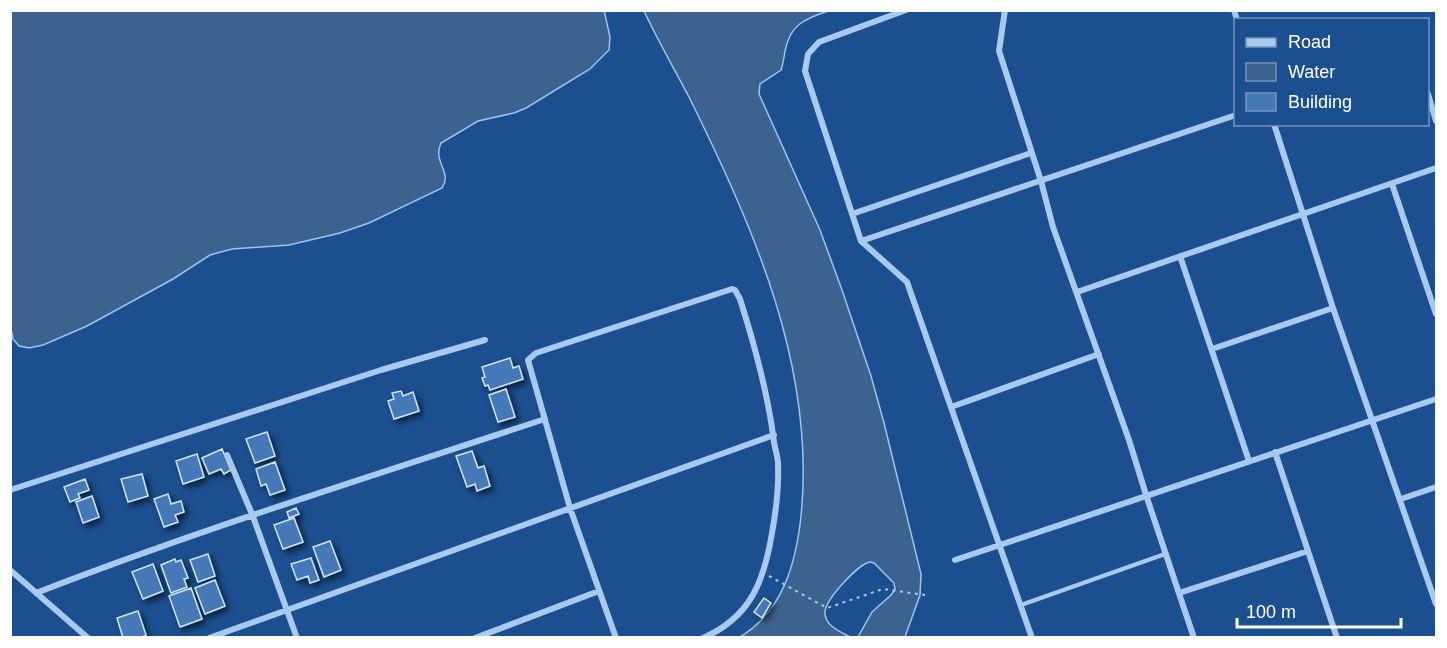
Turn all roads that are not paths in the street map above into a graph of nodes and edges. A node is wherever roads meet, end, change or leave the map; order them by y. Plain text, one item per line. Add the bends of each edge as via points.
1 (906, 10) edge
2 (1005, 10) edge
3 (1429, 97) edge
4 (1234, 116) edge
5 (1437, 122) edge
6 (1275, 126) edge
7 (1031, 153) junction
8 (1437, 168) edge
9 (1041, 181) junction
10 (1392, 184) junction
11 (852, 214) junction
12 (1303, 214) junction
13 (861, 241) junction
14 (1180, 256) junction
15 (1077, 292) junction
16 (1333, 308) junction
17 (1437, 314) edge
18 (484, 340) dead end
19 (1212, 349) junction
20 (1099, 354) junction
21 (1437, 399) edge
22 (951, 406) junction
23 (545, 419) junction
24 (1373, 419) junction
25 (774, 435) junction
26 (1275, 452) junction
27 (227, 455) dead end
28 (1248, 461) junction
29 (1437, 487) edge
30 (10, 490) edge
31 (1146, 496) junction
32 (1401, 499) junction
33 (570, 508) junction
34 (252, 514) junction
35 (1000, 544) junction
36 (1308, 551) junction
37 (1165, 554) junction
38 (955, 560) dead end
39 (10, 570) edge
40 (599, 591) junction
41 (36, 593) junction
42 (1179, 593) junction
43 (1437, 604) edge
44 (1021, 605) junction
45 (286, 610) junction
46 (88, 638) edge
47 (209, 638) edge
48 (297, 638) edge
49 (475, 638) edge
50 (616, 638) edge
51 (703, 638) edge
52 (1032, 638) edge
53 (1194, 638) edge
54 (1337, 638) edge

1 - 11 street via 819,42 808,54 805,71
2 - 7 street via 999,51
3 - 5 street
4 - 9 street
6 - 12 street
7 - 9 street
7 - 11 street
8 - 10 street
9 - 13 street
9 - 15 street
10 - 12 street
10 - 17 street
11 - 13 street
12 - 14 street
12 - 16 street
13 - 22 street via 907,282
14 - 15 street
14 - 19 street
15 - 20 street
16 - 19 street
16 - 24 street
18 - 30 street
19 - 28 street
20 - 22 street
20 - 31 street
21 - 24 street
22 - 35 street
23 - 25 street via 528,365 530,357 732,289 740,299 752,337
23 - 33 street
23 - 34 street
24 - 26 street
24 - 32 street
25 - 33 street
25 - 51 street via 778,463 776,508 764,573 742,612
26 - 28 street
26 - 36 street
27 - 34 street
28 - 31 street
29 - 32 street
31 - 35 street
31 - 37 street
32 - 43 street
33 - 40 street
33 - 45 street
34 - 41 street
34 - 45 street
35 - 38 street
35 - 44 street
36 - 42 street
36 - 54 street
37 - 42 street
37 - 44 lane
39 - 41 street
40 - 49 street
40 - 50 street
41 - 46 street
42 - 53 street
44 - 52 street
45 - 47 street
45 - 48 street

